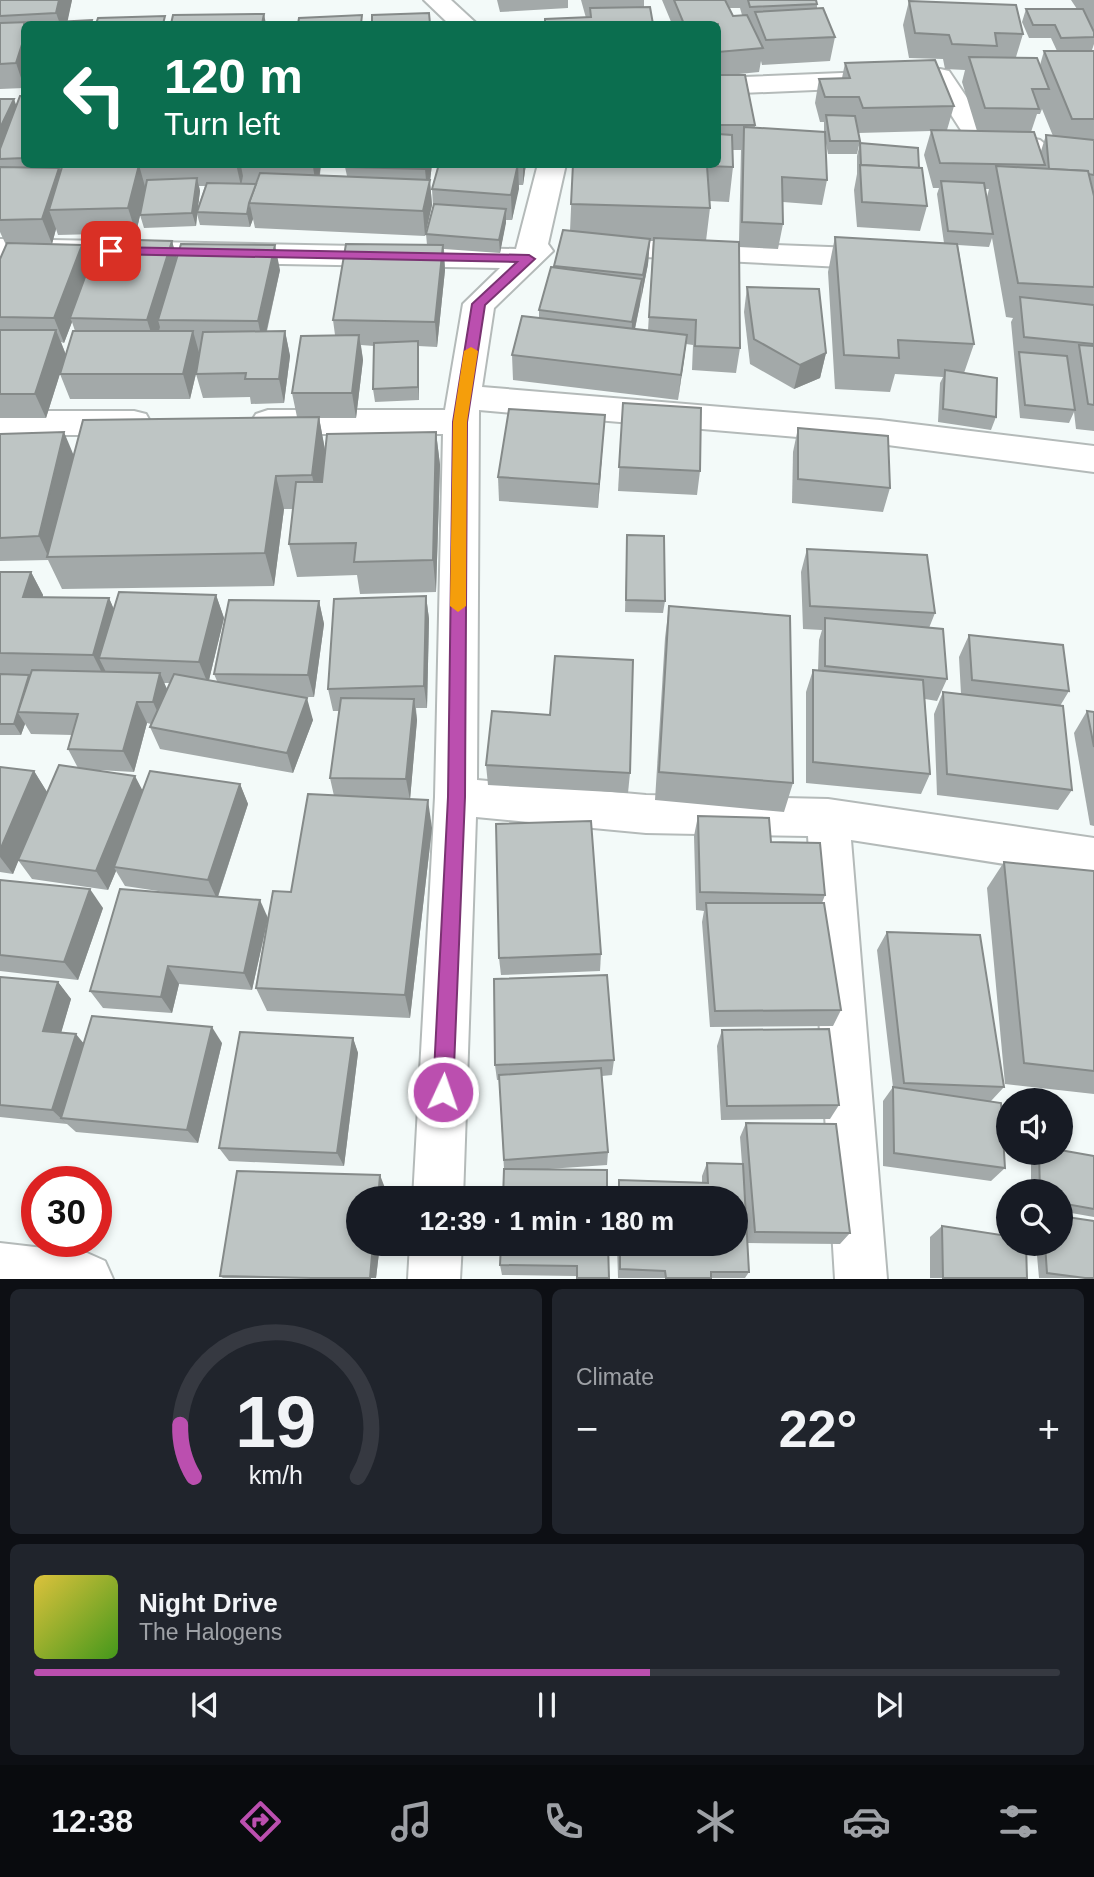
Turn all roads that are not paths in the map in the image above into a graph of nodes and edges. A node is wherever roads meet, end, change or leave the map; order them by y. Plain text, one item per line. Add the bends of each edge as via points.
1 (436, 0) edge
2 (460, 21) edge
3 (721, 86) edge
4 (1094, 160) edge
5 (551, 168) edge
6 (0, 249) edge
7 (529, 259) junction
8 (904, 260) edge
9 (462, 409) junction
10 (237, 422) edge
11 (0, 423) edge
12 (167, 423) edge
13 (1094, 459) edge
14 (456, 797) junction
15 (828, 818) junction
16 (1094, 858) edge
17 (439, 1186) edge
18 (435, 1256) edge
19 (0, 1269) edge
20 (87, 1279) edge
21 (434, 1279) edge
22 (861, 1279) edge

1 - 2 street
3 - 4 street via 952,77 978,135 1030,146 1043,156
5 - 7 street
6 - 7 street
7 - 8 street via 542,247 613,246
7 - 9 street via 479,304
9 - 10 street
9 - 13 street via 880,432
9 - 14 street
11 - 12 street
14 - 15 street via 646,814
14 - 17 street
15 - 16 street
15 - 22 street
18 - 21 street
19 - 20 street

